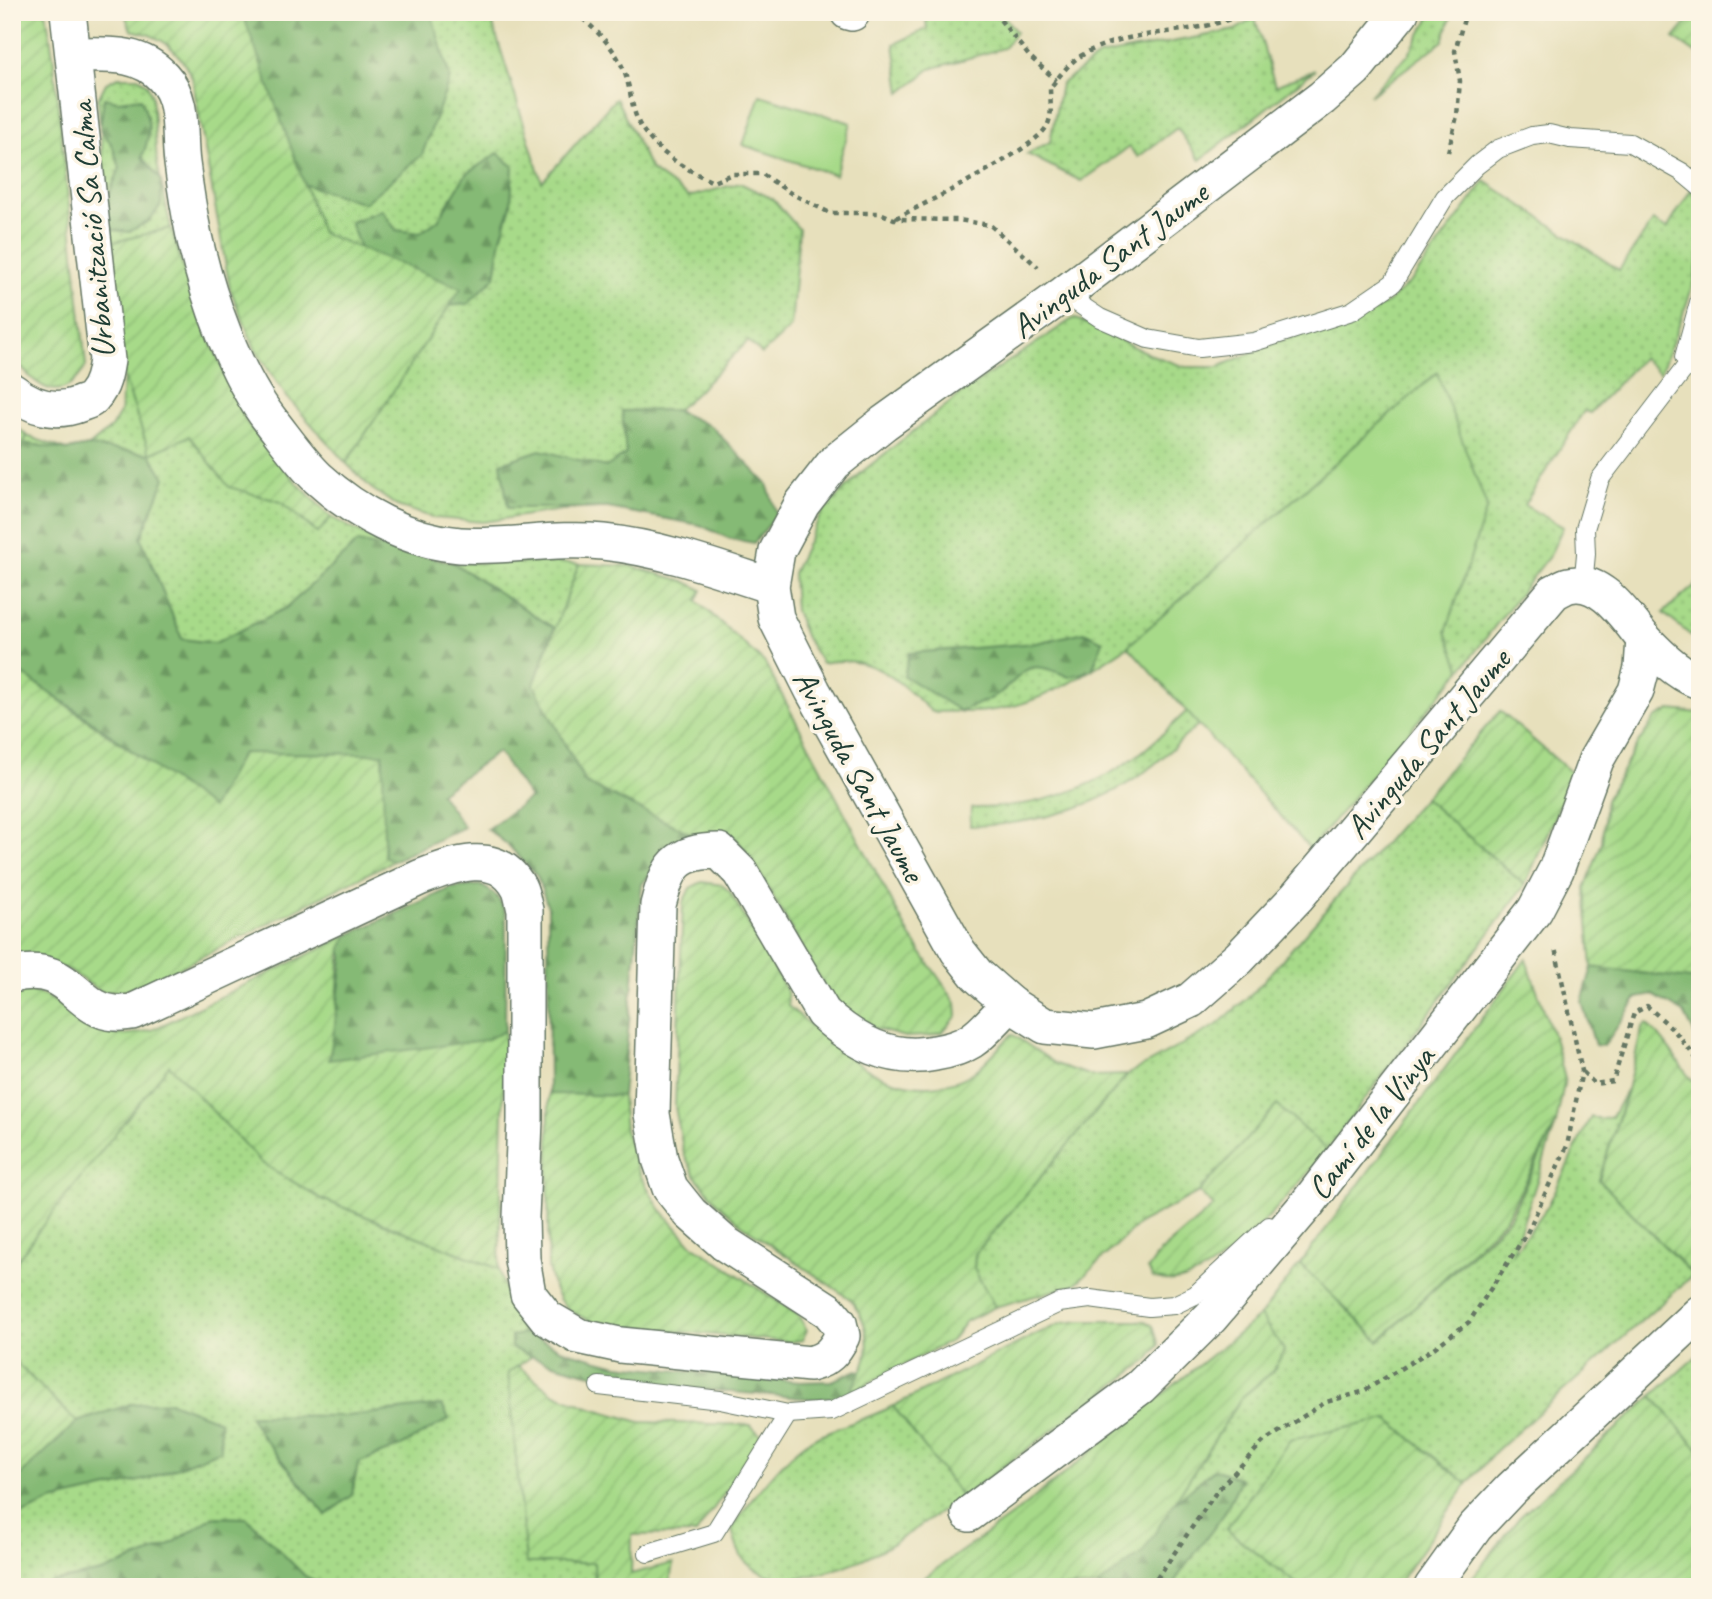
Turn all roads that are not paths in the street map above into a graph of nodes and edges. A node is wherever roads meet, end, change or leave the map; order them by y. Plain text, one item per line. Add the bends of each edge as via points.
1 (68, 12) edge
2 (1401, 12) edge
3 (74, 55) junction
4 (1700, 187) edge
5 (1064, 294) junction
6 (1700, 299) edge
7 (1694, 363) edge
8 (12, 391) edge
9 (771, 586) junction
10 (1597, 592) junction
11 (1644, 639) junction
12 (1700, 681) edge
13 (12, 975) edge
14 (1010, 1004) junction
15 (1308, 1203) junction
16 (1700, 1313) edge
17 (599, 1386) dead end
18 (788, 1414) junction
19 (969, 1514) dead end
20 (648, 1553) dead end
21 (1432, 1587) edge

1 - 3 street, Urbanització Sa Calma
2 - 5 street, Avinguda Sant Jaume via 1355,69 1322,98
3 - 8 street, Urbanització Sa Calma via 107,360 103,383 93,399 71,407 48,409 24,401
3 - 9 street, Urbanització Sa Calma via 127,56 145,62 165,78 178,106 181,160 194,236 235,360 268,418 317,478 382,523 427,539 459,545 601,541 660,550
4 - 5 lane via 1630,144 1532,136 1498,149 1446,197 1393,283 1352,311 1254,342 1199,348 1148,339 1100,318
5 - 9 street, Avinguda Sant Jaume via 834,463 802,504 783,540
6 - 7 lane via 1684,357
7 - 10 lane via 1600,479 1585,529
9 - 14 street, Avinguda Sant Jaume via 776,618 813,691 958,951
10 - 11 street
10 - 14 street, Avinguda Sant Jaume via 1570,584 1555,592 1297,897 1239,958 1191,999 1146,1021 1094,1031 1045,1026
11 - 12 street via 1676,668
11 - 15 street, Camí de la Vinya via 1636,691 1596,760 1556,870 1535,910
13 - 14 street via 30,970 52,975 95,1006 113,1013 132,1012 419,878 453,865 482,862 501,867 519,887 525,909 521,1217 528,1294 547,1318 578,1336 620,1345 810,1364 825,1360 835,1350 842,1336 839,1323 724,1243 690,1213 670,1188 660,1159 652,1114 658,905 665,877 678,859 699,851 719,851 740,872 823,1013 864,1044 893,1055 919,1056 972,1041
15 - 18 lane via 1280,1215 1195,1295 1174,1305 1149,1307 1090,1299 1059,1303 832,1411
15 - 19 street, Camí de la Vinya via 1211,1317 1140,1387
16 - 21 street via 1511,1489 1475,1527
17 - 18 lane via 720,1400
18 - 20 lane via 714,1533

